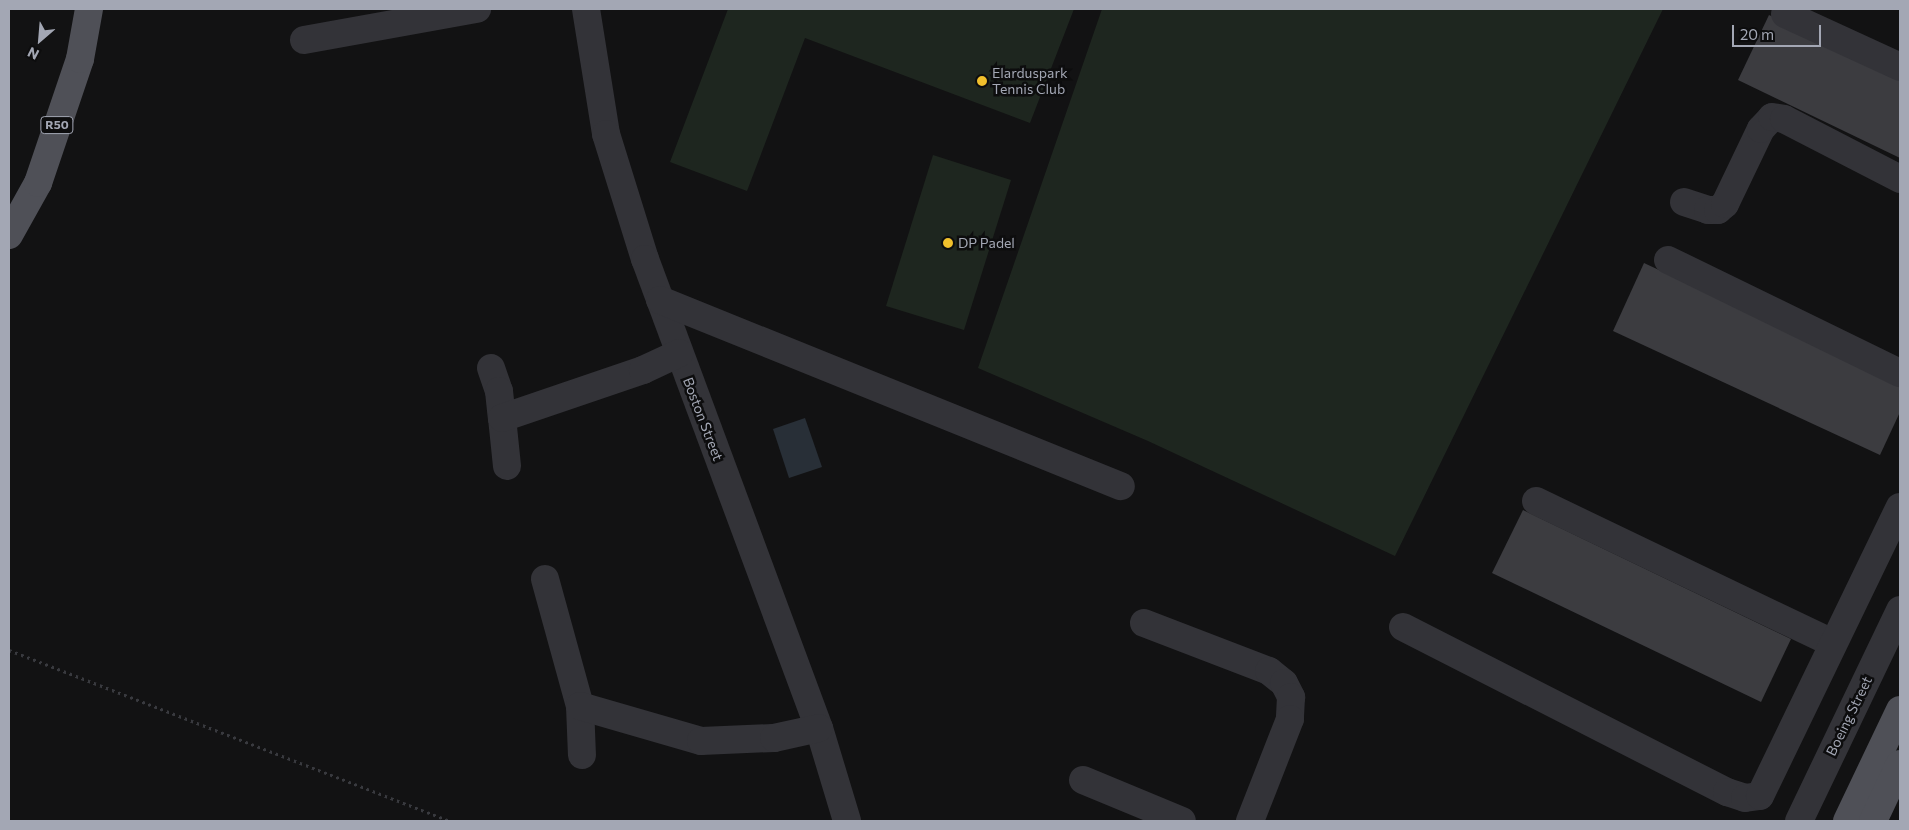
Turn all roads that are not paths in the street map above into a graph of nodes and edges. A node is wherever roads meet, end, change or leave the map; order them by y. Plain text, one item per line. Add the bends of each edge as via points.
1 (89, 9) edge
2 (477, 9) edge
3 (586, 9) edge
4 (1785, 14) dead end
5 (304, 40) dead end
6 (1900, 67) edge
7 (1900, 179) edge
8 (1684, 202) dead end
9 (9, 235) edge
10 (1668, 260) dead end
11 (660, 300) junction
12 (679, 353) junction
13 (491, 368) dead end
14 (1900, 373) edge
15 (502, 418) junction
16 (507, 466) dead end
17 (1121, 486) dead end
18 (1536, 500) dead end
19 (1900, 507) edge
20 (545, 579) dead end
21 (1900, 610) edge
22 (1144, 623) dead end
23 (1403, 627) dead end
24 (1832, 642) junction
25 (580, 706) junction
26 (1900, 710) edge
27 (819, 728) junction
28 (582, 756) dead end
29 (1900, 764) edge
30 (1083, 780) dead end
31 (847, 821) edge
32 (1182, 821) edge
33 (1250, 821) edge
34 (1798, 821) edge
35 (1846, 821) edge
36 (1873, 821) edge

1 - 9 main road, R50 via 80,59 38,183
2 - 5 street
3 - 11 street, Boston Street via 606,134
4 - 6 street
7 - 8 street via 1784,120 1772,118 1761,129 1725,204 1718,210 1708,210
10 - 14 street
11 - 12 street, Boston Street
11 - 17 street
12 - 15 street via 643,370
12 - 27 street, Boston Street
13 - 15 street via 499,391
15 - 16 street
18 - 24 street
19 - 24 street
20 - 25 street
21 - 34 street, Boeing Street
22 - 33 street via 1269,671 1284,683 1291,697 1290,719
23 - 24 street via 1745,798 1760,796 1767,788
25 - 27 street via 701,741 774,738
25 - 28 street
26 - 35 main road
27 - 31 street, Boston Street
29 - 36 main road
30 - 32 street

